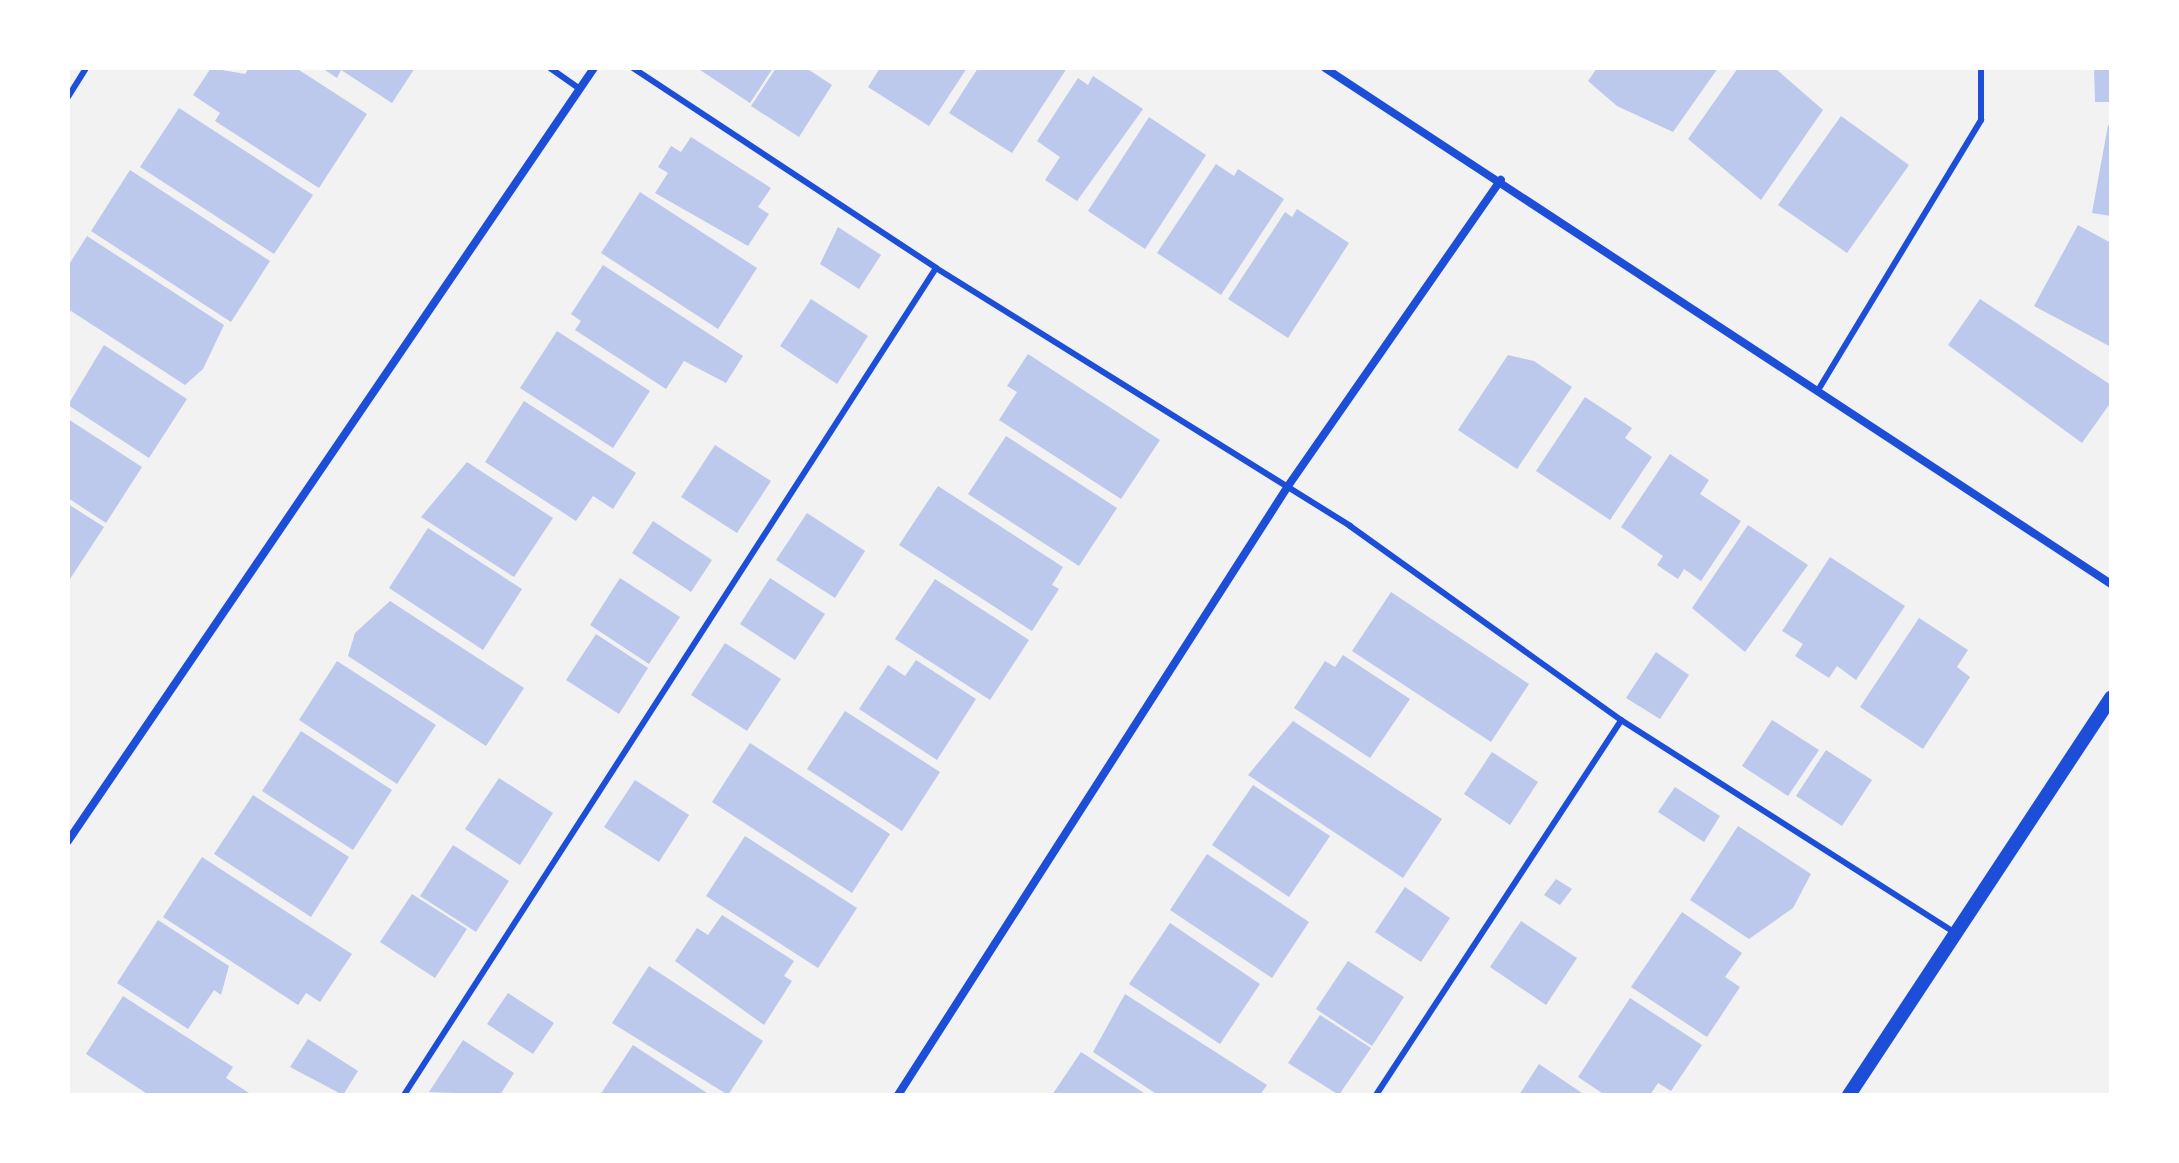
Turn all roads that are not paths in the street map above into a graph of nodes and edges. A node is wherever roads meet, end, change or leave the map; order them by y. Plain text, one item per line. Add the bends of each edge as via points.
1 (86, 68) edge
2 (550, 68) edge
3 (594, 68) edge
4 (633, 68) edge
5 (1325, 68) edge
6 (1981, 68) edge
7 (580, 89) junction
8 (68, 97) edge
9 (1501, 180) junction
10 (936, 268) junction
11 (1820, 387) junction
12 (1288, 486) junction
13 (2111, 584) edge
14 (2111, 697) edge
15 (1621, 720) junction
16 (68, 841) edge
17 (1956, 934) junction
18 (404, 1095) edge
19 (898, 1095) edge
20 (1376, 1095) edge
21 (1849, 1095) edge

1 - 8 lane
2 - 7 lane
3 - 7 street
4 - 10 lane
5 - 9 street
6 - 11 lane via 1981,120
7 - 16 street
9 - 11 street
9 - 12 street
10 - 12 lane
10 - 18 lane
11 - 13 street
12 - 15 lane
12 - 19 street
14 - 17 street
15 - 17 lane
15 - 20 lane
17 - 21 street

